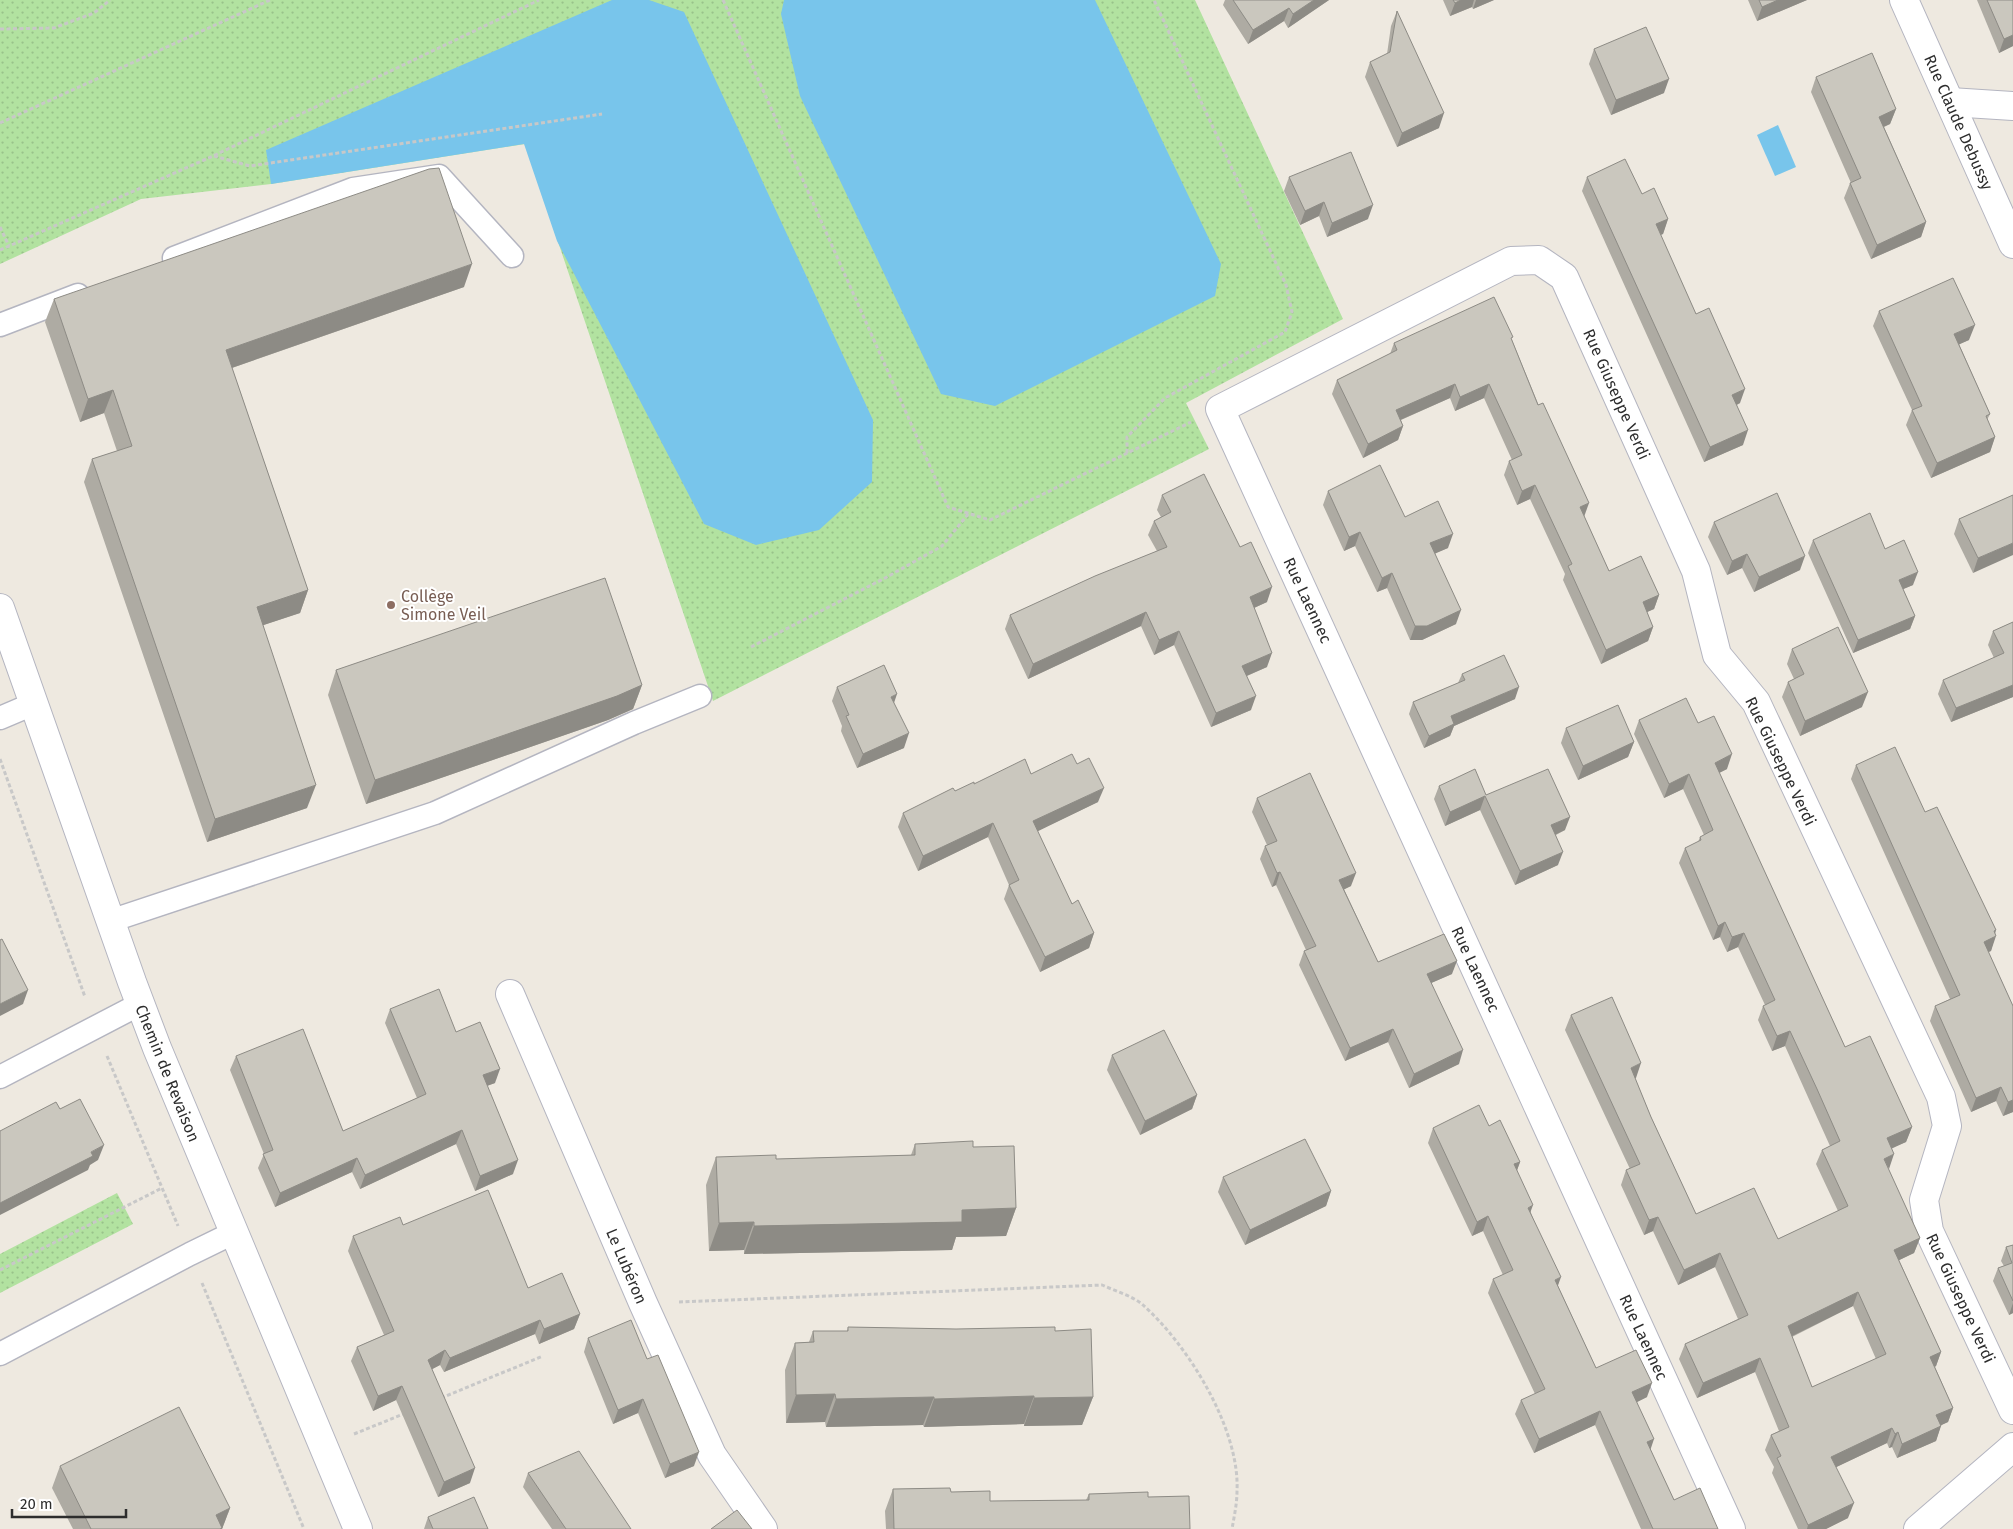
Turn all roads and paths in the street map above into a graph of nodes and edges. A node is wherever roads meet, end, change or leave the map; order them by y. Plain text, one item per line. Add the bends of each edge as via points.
1 (110, 0) edge
2 (270, 0) edge
3 (539, 0) edge
4 (723, 0) edge
5 (1154, 0) edge
6 (1904, 0) edge
7 (0, 29) edge
8 (1950, 102) junction
9 (2013, 106) edge
10 (602, 114) dead end
11 (0, 123) edge
12 (213, 156) junction
13 (0, 227) edge
14 (2013, 244) edge
15 (10, 246) junction
16 (0, 250) edge
17 (512, 256) dead end
18 (152, 267) edge
19 (97, 288) edge
20 (0, 325) edge
21 (1220, 409) junction
22 (1127, 453) junction
23 (969, 514) junction
24 (0, 608) edge
25 (750, 647) dead end
26 (700, 696) dead end
27 (33, 704) junction
28 (0, 718) edge
29 (0, 759) edge
30 (110, 921) junction
31 (510, 994) dead end
32 (140, 1004) junction
33 (95, 1027) junction
34 (0, 1077) edge
35 (162, 1188) junction
36 (234, 1233) junction
37 (190, 1254) junction
38 (0, 1270) edge
39 (643, 1303) junction
40 (0, 1354) edge
41 (543, 1356) dead end
42 (433, 1402) edge
43 (415, 1409) edge
44 (2013, 1410) edge
45 (323, 1447) junction
46 (2013, 1447) edge
47 (304, 1529) edge
48 (358, 1529) edge
49 (763, 1529) edge
50 (1232, 1529) edge
51 (1731, 1529) edge
52 (1918, 1529) edge

1 - 7 path via 94,13 54,28
2 - 11 path
3 - 12 path
4 - 23 path via 948,507
5 - 22 path via 1286,285 1292,312 1285,332 1165,398 1127,437
6 - 8 street, Rue Claude Debussy
8 - 9 street
8 - 14 street, Rue Claude Debussy
10 - 12 path via 250,166
12 - 15 path
13 - 15 path
15 - 16 path
17 - 18 lane via 439,176 353,189
19 - 20 lane
21 - 22 path
21 - 44 street, Rue Giuseppe Verdi via 1512,261 1539,260 1564,276 1696,571 1717,655 1756,702 1941,1097 1947,1126 1924,1200 1929,1231
21 - 51 street, Rue Laennec
22 - 23 path via 990,520
23 - 25 path via 942,546
24 - 27 street, Chemin de Revaison
26 - 30 lane via 435,813
27 - 28 lane
27 - 30 street, Chemin de Revaison
29 - 33 path
30 - 32 street, Chemin de Revaison
31 - 39 street, Le Lubéron
32 - 33 lane
32 - 36 street, Chemin de Revaison
33 - 34 lane
33 - 35 path
35 - 37 path
35 - 38 path
36 - 37 lane
36 - 45 street, Chemin de Revaison
37 - 40 lane
37 - 47 path
39 - 49 street, Le Lubéron via 712,1455
39 - 50 path via 1102,1285 1142,1304 1181,1346 1219,1408 1234,1451 1238,1490
41 - 42 path
43 - 45 path
45 - 48 street, Chemin de Revaison
46 - 52 street

